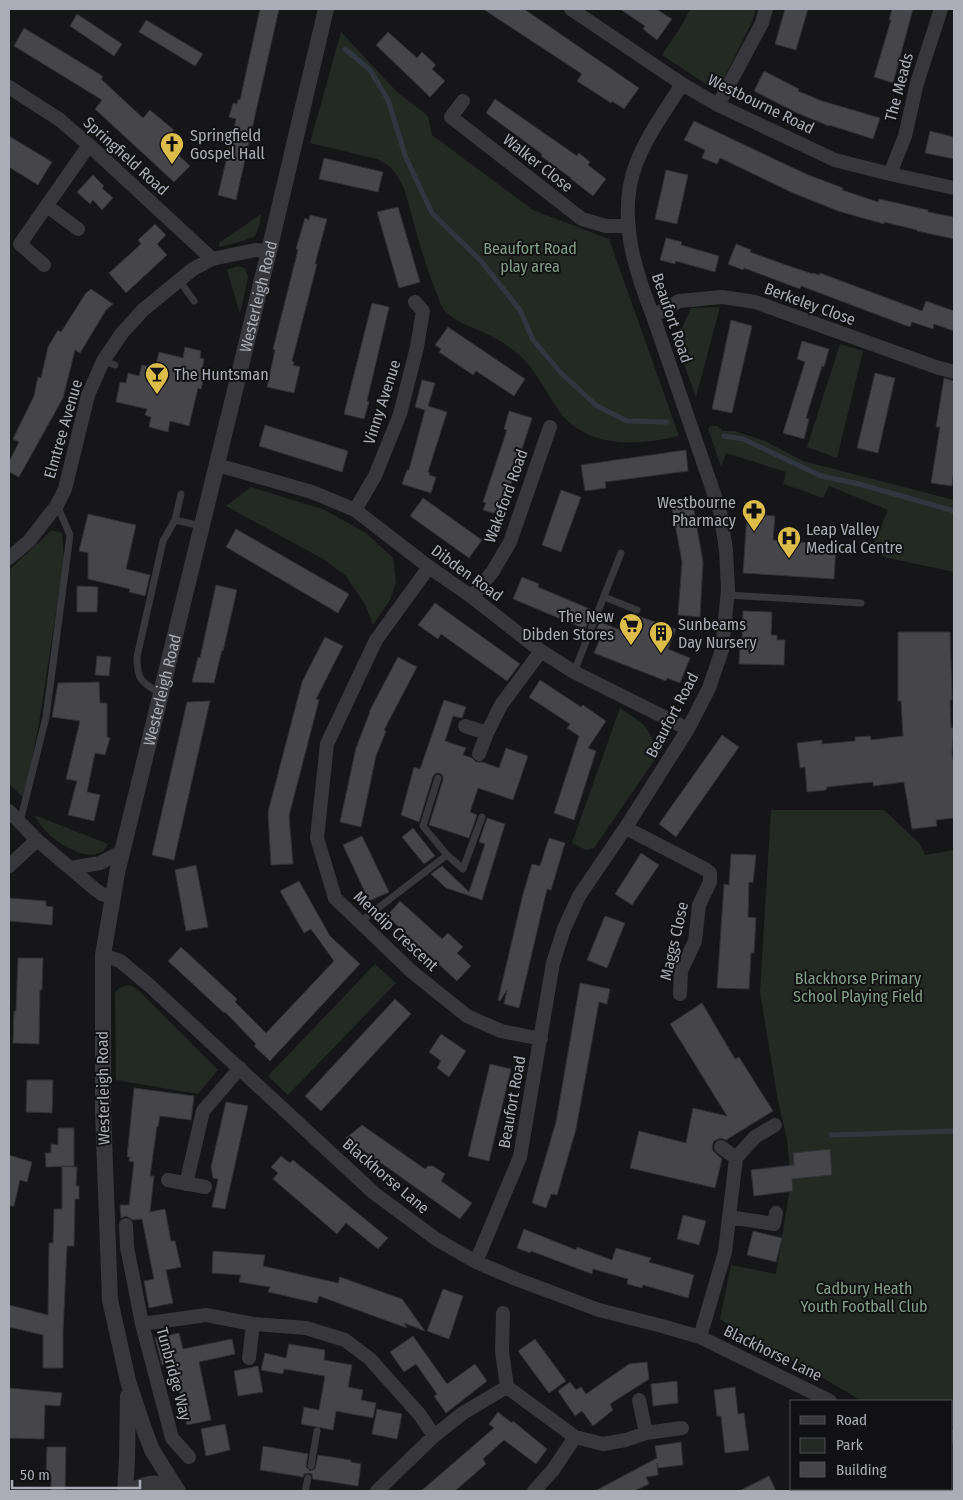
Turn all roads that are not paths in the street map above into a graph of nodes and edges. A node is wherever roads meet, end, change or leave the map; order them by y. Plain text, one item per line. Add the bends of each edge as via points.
1 (326, 9) edge
2 (572, 9) edge
3 (766, 9) edge
4 (941, 9) edge
5 (682, 84) junction
6 (9, 88) edge
7 (463, 101) dead end
8 (718, 105) junction
9 (89, 146) junction
10 (890, 174) junction
11 (954, 188) edge
12 (47, 206) junction
13 (629, 226) junction
14 (78, 229) dead end
15 (269, 250) junction
16 (212, 259) junction
17 (44, 266) dead end
18 (179, 280) junction
19 (194, 301) dead end
20 (415, 302) dead end
21 (653, 316) junction
22 (954, 372) edge
23 (550, 427) dead end
24 (216, 465) junction
25 (181, 494) dead end
26 (57, 505) junction
27 (355, 510) junction
28 (175, 520) junction
29 (202, 526) junction
30 (621, 553) dead end
31 (9, 558) edge
32 (429, 567) junction
33 (728, 595) junction
34 (472, 597) junction
35 (604, 597) junction
36 (861, 603) dead end
37 (637, 610) dead end
38 (541, 652) junction
39 (574, 672) junction
40 (162, 695) junction
41 (465, 726) dead end
42 (688, 729) junction
43 (486, 733) junction
44 (479, 754) dead end
45 (438, 778) dead end
46 (9, 811) edge
47 (482, 817) dead end
48 (20, 823) junction
49 (626, 828) junction
50 (37, 840) junction
51 (123, 851) junction
52 (447, 855) junction
53 (9, 866) edge
54 (71, 868) junction
55 (112, 897) junction
56 (360, 922) junction
57 (102, 955) junction
58 (680, 994) dead end
59 (541, 1039) junction
60 (240, 1068) junction
61 (775, 1125) dead end
62 (721, 1147) dead end
63 (736, 1158) junction
64 (168, 1180) dead end
65 (186, 1184) junction
66 (205, 1187) dead end
67 (776, 1213) dead end
68 (729, 1217) junction
69 (126, 1226) dead end
70 (476, 1262) junction
71 (503, 1312) dead end
72 (142, 1324) junction
73 (253, 1324) junction
74 (700, 1337) junction
75 (249, 1358) dead end
76 (128, 1381) junction
77 (506, 1387) junction
78 (639, 1400) dead end
79 (828, 1400) edge
80 (682, 1428) dead end
81 (317, 1431) dead end
82 (646, 1433) junction
83 (434, 1436) junction
84 (575, 1437) junction
85 (189, 1457) dead end
86 (311, 1466) dead end
87 (308, 1478) dead end
88 (125, 1491) edge
89 (132, 1491) edge
90 (178, 1491) edge
91 (305, 1491) edge
92 (376, 1491) edge
93 (534, 1491) edge

1 - 15 street, Westerleigh Road
2 - 5 street, Westbourne Road
3 - 8 street via 762,23
4 - 10 street, The Meads via 917,83 905,136
5 - 8 street, Westbourne Road
5 - 13 street, Beaufort Road via 636,165 629,197
6 - 9 street, Springfield Road via 60,120
7 - 13 street, Walker Close via 450,118 582,219 606,226
8 - 10 street, Westbourne Road via 835,160
9 - 12 street
9 - 16 street, Springfield Road
10 - 11 street, Westbourne Road
12 - 14 street
12 - 17 street via 20,244
13 - 21 street, Beaufort Road via 632,254
15 - 16 street, Elmtree Avenue
15 - 24 street, Westerleigh Road
16 - 18 street, Elmtree Avenue
18 - 19 lane
18 - 26 street, Elmtree Avenue via 143,310 122,333 109,363 88,395 65,489
20 - 27 street, Vinny Avenue via 423,311 400,414 375,476
21 - 22 street, Berkeley Close via 679,301 722,297 755,302
21 - 33 street, Beaufort Road via 720,511
23 - 34 street, Wakeford Road via 510,542
24 - 27 street, Dibden Road via 312,492
24 - 29 street, Westerleigh Road
25 - 28 lane
26 - 31 street, Elmtree Avenue via 29,541
26 - 48 lane via 70,535 46,718
27 - 32 street, Dibden Road
28 - 29 lane
28 - 40 lane via 163,540 137,657 137,672 142,682
29 - 40 street, Westerleigh Road
30 - 35 lane
32 - 34 street, Dibden Road
32 - 56 street, Mendip Crescent via 376,640 327,744 317,838 335,898
33 - 36 lane
33 - 42 street, Beaufort Road via 722,650 709,688
34 - 38 street, Dibden Road
35 - 37 lane
35 - 39 lane
38 - 39 street, Dibden Road
38 - 43 street via 501,705
39 - 42 street, Dibden Road
40 - 51 street, Westerleigh Road
41 - 43 street
42 - 49 street, Beaufort Road
43 - 44 street
45 - 52 lane via 423,826
46 - 48 street
47 - 52 lane via 463,870
48 - 50 street
49 - 58 street, Maggs Close via 710,873 710,882 699,905 695,941 682,972
49 - 59 street, Beaufort Road via 579,896 564,928 553,963
50 - 53 street
50 - 54 street
51 - 54 street via 100,863
51 - 55 street, Westerleigh Road
52 - 56 lane
54 - 55 street via 96,890
55 - 57 street, Westerleigh Road
56 - 59 street, Mendip Crescent via 411,971 466,1016 501,1031
57 - 60 street, Blackhorse Lane via 120,961
57 - 76 street, Westerleigh Road via 109,1291
59 - 70 street, Beaufort Road via 520,1157
60 - 65 street via 203,1111
60 - 70 street, Blackhorse Lane via 374,1194 436,1239
61 - 63 street via 755,1137
62 - 63 street
63 - 68 street, Blackhorse Lane
64 - 65 street
65 - 66 street
67 - 68 street via 774,1224
68 - 74 street, Blackhorse Lane via 725,1252
69 - 72 street, Tunbridge Way
70 - 74 street, Blackhorse Lane via 599,1310
71 - 77 street via 502,1351
72 - 73 street, Tunbridge Way via 206,1315
72 - 85 street, Tunbridge Way via 172,1438
73 - 75 street
73 - 83 street, Tunbridge Way via 306,1328 345,1340 370,1359 420,1415
74 - 79 street, Blackhorse Lane
76 - 88 street, Westerleigh Road
76 - 90 street, Westerleigh Road via 152,1450
77 - 83 street via 463,1413
77 - 84 street
78 - 82 street
80 - 82 street
81 - 86 lane
82 - 84 street via 604,1444
83 - 92 street
84 - 93 street
87 - 91 lane
89 - 90 street via 143,1485 160,1483

